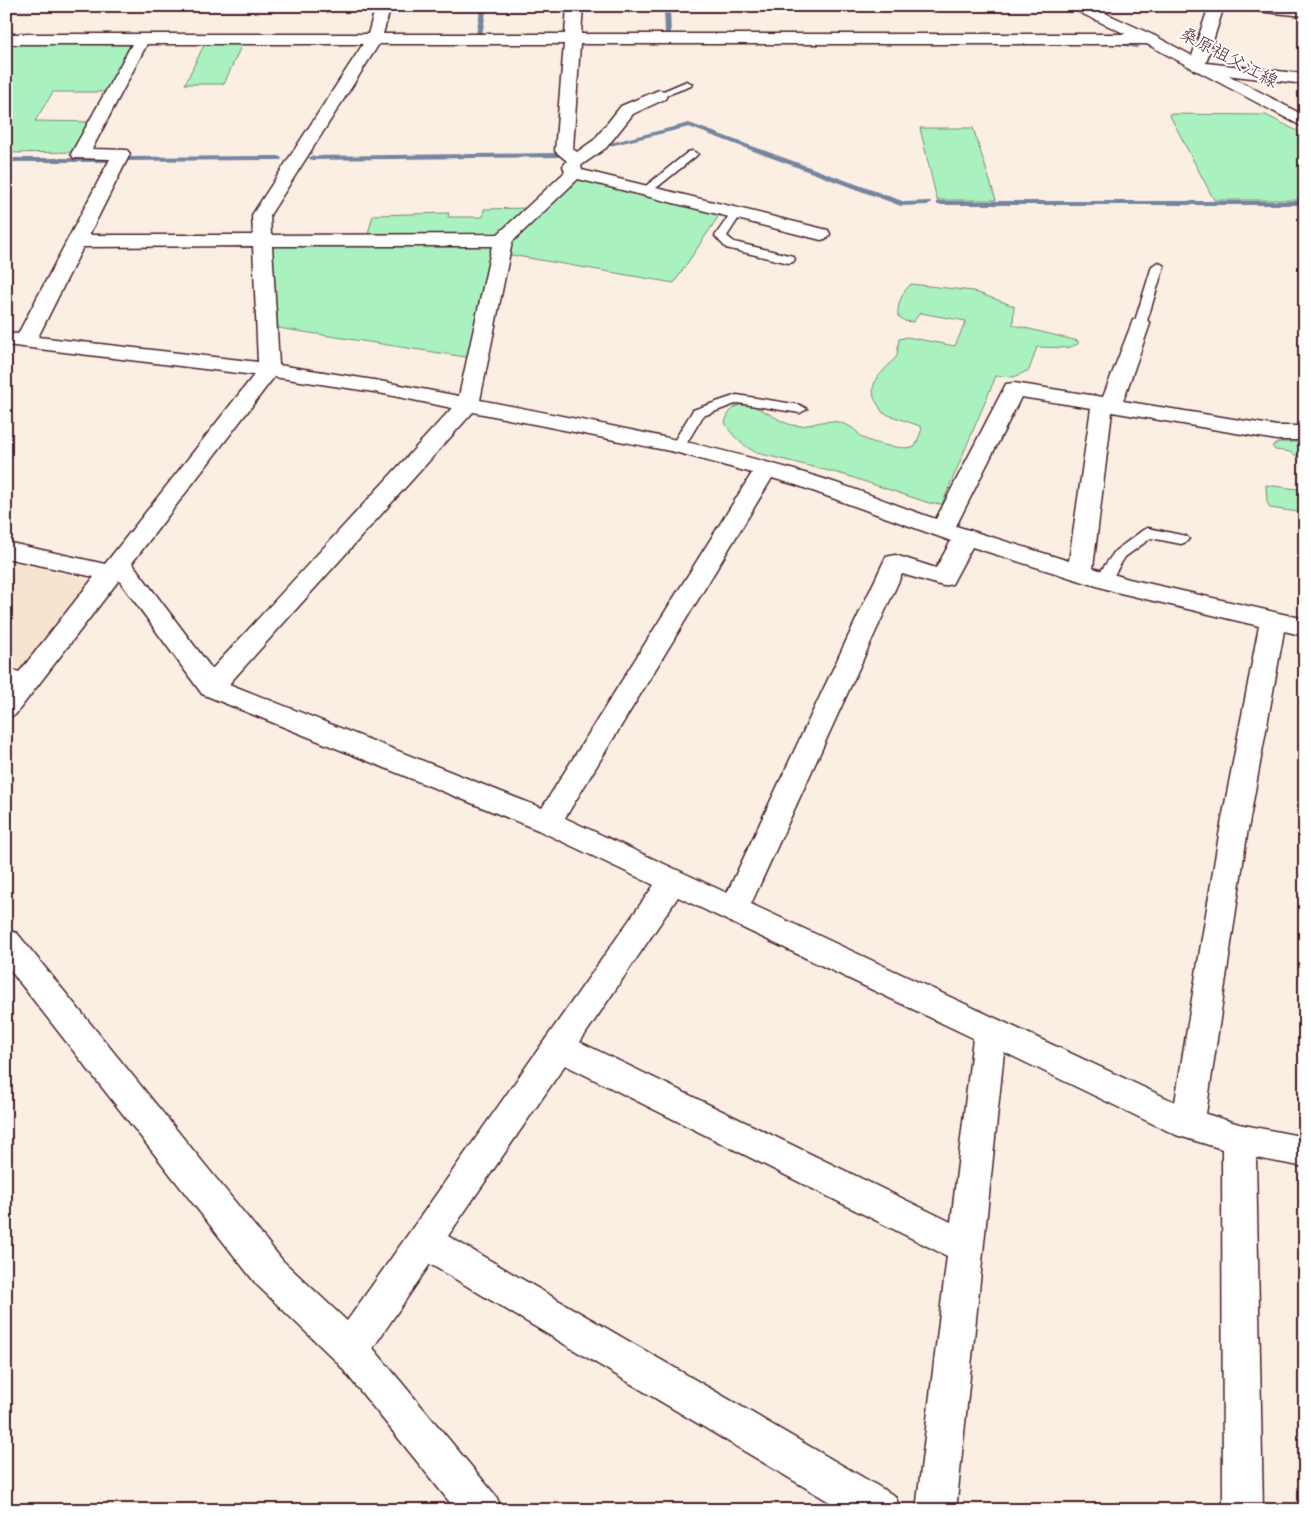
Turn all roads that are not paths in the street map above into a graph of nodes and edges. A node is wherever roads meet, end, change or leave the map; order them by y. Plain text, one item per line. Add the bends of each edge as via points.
1 (384, 6) edge
2 (576, 6) edge
3 (1077, 6) edge
4 (1217, 6) edge
5 (1255, 6) edge
6 (1305, 12) edge
7 (6, 39) edge
8 (142, 39) junction
9 (374, 39) junction
10 (573, 39) junction
11 (1149, 39) junction
12 (1198, 66) junction
13 (1305, 79) edge
14 (687, 84) dead end
15 (659, 95) joint
16 (1305, 123) edge
17 (692, 154) dead end
18 (576, 166) junction
19 (646, 191) junction
20 (736, 213) junction
21 (821, 234) dead end
22 (503, 240) junction
23 (262, 241) junction
24 (76, 242) junction
25 (789, 259) dead end
26 (1158, 266) dead end
27 (1140, 324) joint
28 (16, 340) edge
29 (269, 370) junction
30 (468, 404) junction
31 (1107, 405) junction
32 (800, 409) dead end
33 (1305, 433) edge
34 (678, 446) junction
35 (766, 470) junction
36 (954, 534) junction
37 (1181, 539) dead end
38 (6, 550) edge
39 (115, 568) junction
40 (1091, 576) junction
41 (1273, 620) junction
42 (1305, 628) edge
43 (17, 677) edge
44 (211, 687) junction
45 (6, 708) edge
46 (548, 822) junction
47 (673, 881) junction
48 (734, 909) junction
49 (6, 942) edge
50 (990, 1030) junction
51 (558, 1046) junction
52 (1188, 1124) junction
53 (1239, 1139) junction
54 (1305, 1152) edge
55 (424, 1241) junction
56 (966, 1247) junction
57 (350, 1349) junction
58 (482, 1510) edge
59 (881, 1510) edge
60 (936, 1510) edge
61 (1242, 1510) edge

1 - 9 street
2 - 10 street
3 - 11 street, 桑原祖父江線
4 - 12 street
5 - 6 street
7 - 8 street
8 - 9 street
8 - 24 street via 80,154 121,154
9 - 10 street
9 - 23 street via 261,215
10 - 11 street
10 - 18 street via 564,151
11 - 12 street, 桑原祖父江線
12 - 13 street
12 - 16 street, 桑原祖父江線
14 - 15 lane
15 - 18 street via 627,110 600,144
17 - 19 lane
18 - 19 street
18 - 22 street
19 - 20 street
20 - 21 street
20 - 25 lane via 720,236 730,245
22 - 23 street
22 - 30 street
23 - 24 street
23 - 29 street
24 - 28 street
26 - 27 lane
27 - 31 street
28 - 29 street
29 - 30 street
29 - 39 street
30 - 34 street
30 - 44 street
31 - 33 street via 1277,433
31 - 36 street via 1014,389
31 - 40 street
32 - 34 lane via 737,399 698,412
34 - 35 street
35 - 36 street via 804,480
35 - 46 street
36 - 40 street
36 - 48 street via 943,578 895,563
37 - 40 lane via 1148,532
38 - 39 street
39 - 43 street
39 - 44 street
40 - 41 street
41 - 42 street
41 - 52 street via 1233,835
43 - 45 street
44 - 46 street
46 - 47 street
47 - 48 street
47 - 51 street
48 - 50 street
49 - 57 street via 270,1273
50 - 52 street
50 - 56 street
51 - 55 street
51 - 56 street
52 - 53 street
53 - 54 street
53 - 61 street
55 - 57 street
55 - 59 street
56 - 60 street
57 - 58 street

